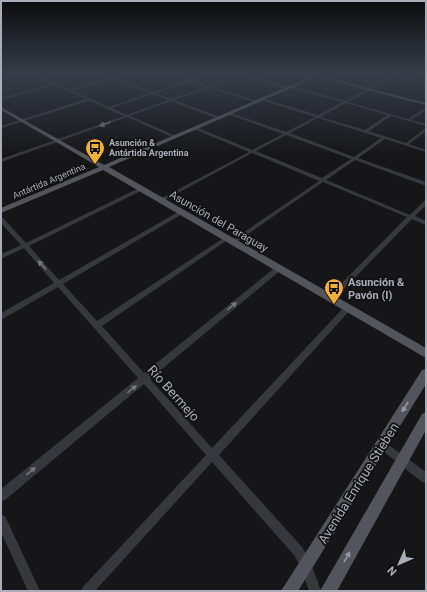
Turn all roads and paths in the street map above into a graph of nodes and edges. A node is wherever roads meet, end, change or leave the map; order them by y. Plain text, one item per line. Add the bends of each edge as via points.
1 (85, 101) edge
2 (93, 101) edge
3 (131, 101) edge
4 (169, 101) edge
5 (173, 101) edge
6 (252, 101) edge
7 (259, 101) edge
8 (267, 101) edge
9 (340, 101) edge
10 (348, 101) edge
11 (412, 101) edge
12 (256, 102) junction
13 (345, 102) junction
14 (426, 104) edge
15 (1, 108) edge
16 (109, 108) junction
17 (426, 108) edge
18 (229, 114) junction
19 (390, 115) junction
20 (127, 116) junction
21 (317, 117) junction
22 (218, 118) junction
23 (23, 120) junction
24 (408, 120) junction
25 (426, 125) edge
26 (1, 127) edge
27 (195, 128) junction
28 (426, 129) edge
29 (365, 132) junction
30 (286, 134) junction
31 (175, 137) junction
32 (384, 138) junction
33 (59, 140) junction
34 (406, 145) junction
35 (426, 151) edge
36 (252, 152) junction
37 (354, 158) junction
38 (1, 161) edge
39 (104, 167) junction
40 (322, 180) junction
41 (426, 184) edge
42 (141, 189) junction
43 (161, 200) junction
44 (426, 202) edge
45 (1, 211) edge
46 (182, 212) junction
47 (412, 217) junction
48 (1, 219) edge
49 (426, 223) edge
50 (230, 240) junction
51 (25, 246) junction
52 (1, 257) edge
53 (279, 268) junction
54 (59, 284) junction
55 (331, 298) junction
56 (348, 308) junction
57 (1, 317) edge
58 (96, 326) junction
59 (426, 353) edge
60 (426, 374) edge
61 (144, 379) junction
62 (426, 418) edge
63 (382, 445) junction
64 (212, 455) junction
65 (402, 460) junction
66 (426, 478) edge
67 (1, 496) edge
68 (1, 520) edge
69 (306, 564) junction
70 (34, 591) edge
71 (87, 591) edge
72 (290, 591) edge
73 (315, 591) edge
74 (328, 591) edge

1 - 23 street
2 - 16 street
3 - 16 street
4 - 20 street
5 - 22 street
6 - 12 street
7 - 12 main road, Antártida Argentina
8 - 21 street
9 - 13 street
10 - 13 street
11 - 14 main road
12 - 18 main road, Antártida Argentina
13 - 19 street
13 - 21 street
15 - 23 main road, Asunción del Paraguay
16 - 20 street
17 - 24 street
18 - 22 main road, Antártida Argentina
18 - 30 street
19 - 24 street
19 - 29 street
20 - 31 street
20 -> 33 street
21 - 29 street
21 - 30 street
22 - 27 main road, Antártida Argentina
23 - 26 street
23 - 33 main road, Asunción del Paraguay
24 - 25 street
27 - 31 main road, Antártida Argentina
27 - 36 street
28 - 34 street
29 - 32 street
30 - 36 street
30 - 37 street
31 - 39 main road, Antártida Argentina
32 - 34 street
32 - 37 street
33 - 38 street
33 - 39 main road, Asunción del Paraguay
34 - 35 street
36 - 40 street
36 - 43 street
37 - 40 street
37 - 41 street
39 - 42 main road, Asunción del Paraguay
39 - 45 main road, Antártida Argentina
40 - 47 street
40 - 50 street
42 - 43 main road, Asunción del Paraguay
42 - 51 street
43 - 46 main road, Asunción del Paraguay
44 - 47 street
46 - 50 main road, Asunción del Paraguay
46 - 54 street
47 - 49 street
47 - 55 street
48 - 51 street, Río Bermejo
50 - 53 main road, Asunción del Paraguay
50 - 58 street
51 - 52 street
54 -> 51 street, Río Bermejo
53 - 55 main road, Asunción del Paraguay
61 -> 53 street
54 - 57 street
54 - 58 street, Río Bermejo
55 - 56 main road, Asunción del Paraguay
56 - 59 main road, Asunción del Paraguay
56 - 64 street
58 - 61 street, Río Bermejo
60 -> 63 main road, Avenida Enrique Stieben
61 - 64 street, Río Bermejo
67 -> 61 street
62 - 65 main road, Avenida Enrique Stieben
63 - 65 street
63 - 69 main road, Avenida Enrique Stieben
64 - 69 street, Río Bermejo via 298,551
64 - 71 street
65 - 66 street
74 -> 65 main road, Avenida Enrique Stieben
68 - 70 street
69 - 72 main road, Avenida Enrique Stieben
69 - 73 street, Río Bermejo

